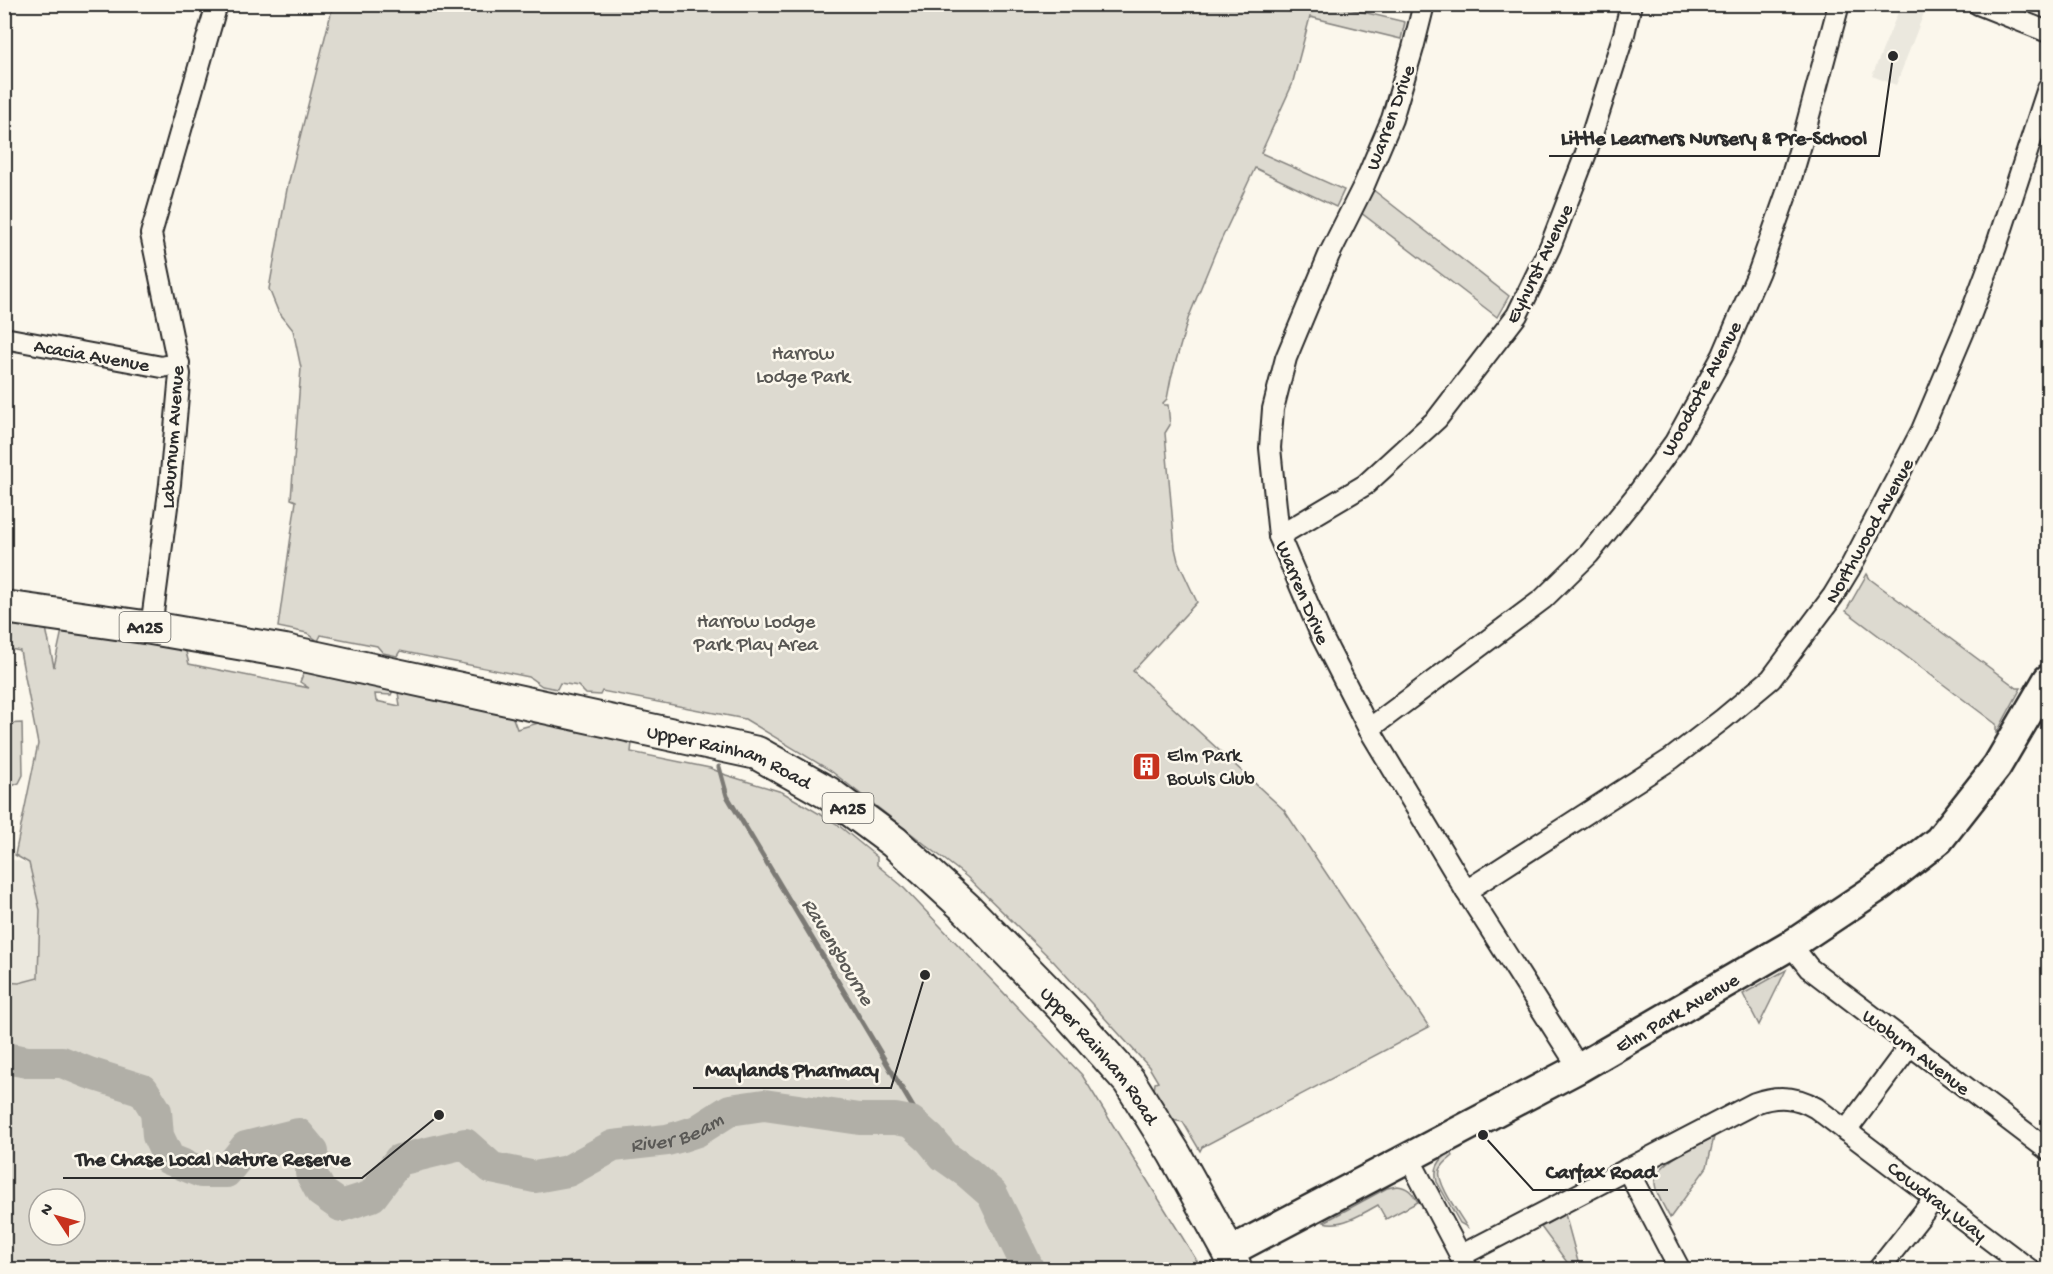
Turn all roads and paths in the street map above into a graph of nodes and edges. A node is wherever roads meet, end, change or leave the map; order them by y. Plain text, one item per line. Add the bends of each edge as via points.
1 (217, 4) edge
2 (1424, 4) edge
3 (1631, 4) edge
4 (1839, 4) edge
5 (1978, 4) edge
6 (2031, 14) edge
7 (2049, 32) edge
8 (2049, 88) edge
9 (4, 338) edge
10 (179, 363) junction
11 (1279, 536) junction
12 (4, 607) edge
13 (151, 628) junction
14 (2049, 679) edge
15 (1369, 729) junction
16 (1466, 891) junction
17 (1791, 945) junction
18 (1910, 1045) junction
19 (1579, 1068) junction
20 (1846, 1131) junction
21 (2049, 1150) edge
22 (1409, 1158) junction
23 (1627, 1169) junction
24 (1935, 1198) junction
25 (1233, 1261) edge
26 (1464, 1263) edge
27 (1680, 1269) edge
28 (1878, 1269) edge
29 (2030, 1269) edge

1 - 10 street, Laburnum Avenue via 151,234
2 - 11 street, Warren Drive via 1392,119 1286,357 1273,409 1270,448
3 - 11 street, Eyhurst Avenue via 1585,156 1550,247 1517,315 1437,419 1365,485
4 - 15 street, Woodcote Avenue via 1786,195 1759,271 1723,355 1675,442 1589,554 1544,599
5 - 6 street
6 - 7 street
8 - 16 street, Northwood Avenue via 1969,319 1926,420 1833,596 1772,679 1723,719 1671,759
9 - 10 street, Acacia Avenue via 162,367
10 - 13 street, Laburnum Avenue via 170,484
11 - 15 street, Warren Drive via 1322,637
12 - 13 main road, Upper Rainham Road / A125
13 - 25 main road, Upper Rainham Road / A125 via 285,651 726,745 758,753 828,793 894,842 942,885 1129,1081
14 - 17 street, Elm Park Avenue via 1997,766 1939,840 1881,885
15 - 16 street, Warren Drive
16 - 19 street, Warren Drive
17 - 18 street, Woburn Avenue via 1809,968
17 - 19 street, Elm Park Avenue
18 - 20 street
18 - 21 street, Woburn Avenue
19 - 22 street, Elm Park Avenue
20 - 23 street, Cowdray Way via 1807,1103 1776,1097 1755,1103
20 - 24 street, Cowdray Way
22 - 25 street, Elm Park Avenue
22 - 26 street
23 - 26 street, Cowdray Way
23 - 27 street
24 - 28 street
24 - 29 street, Cowdray Way

